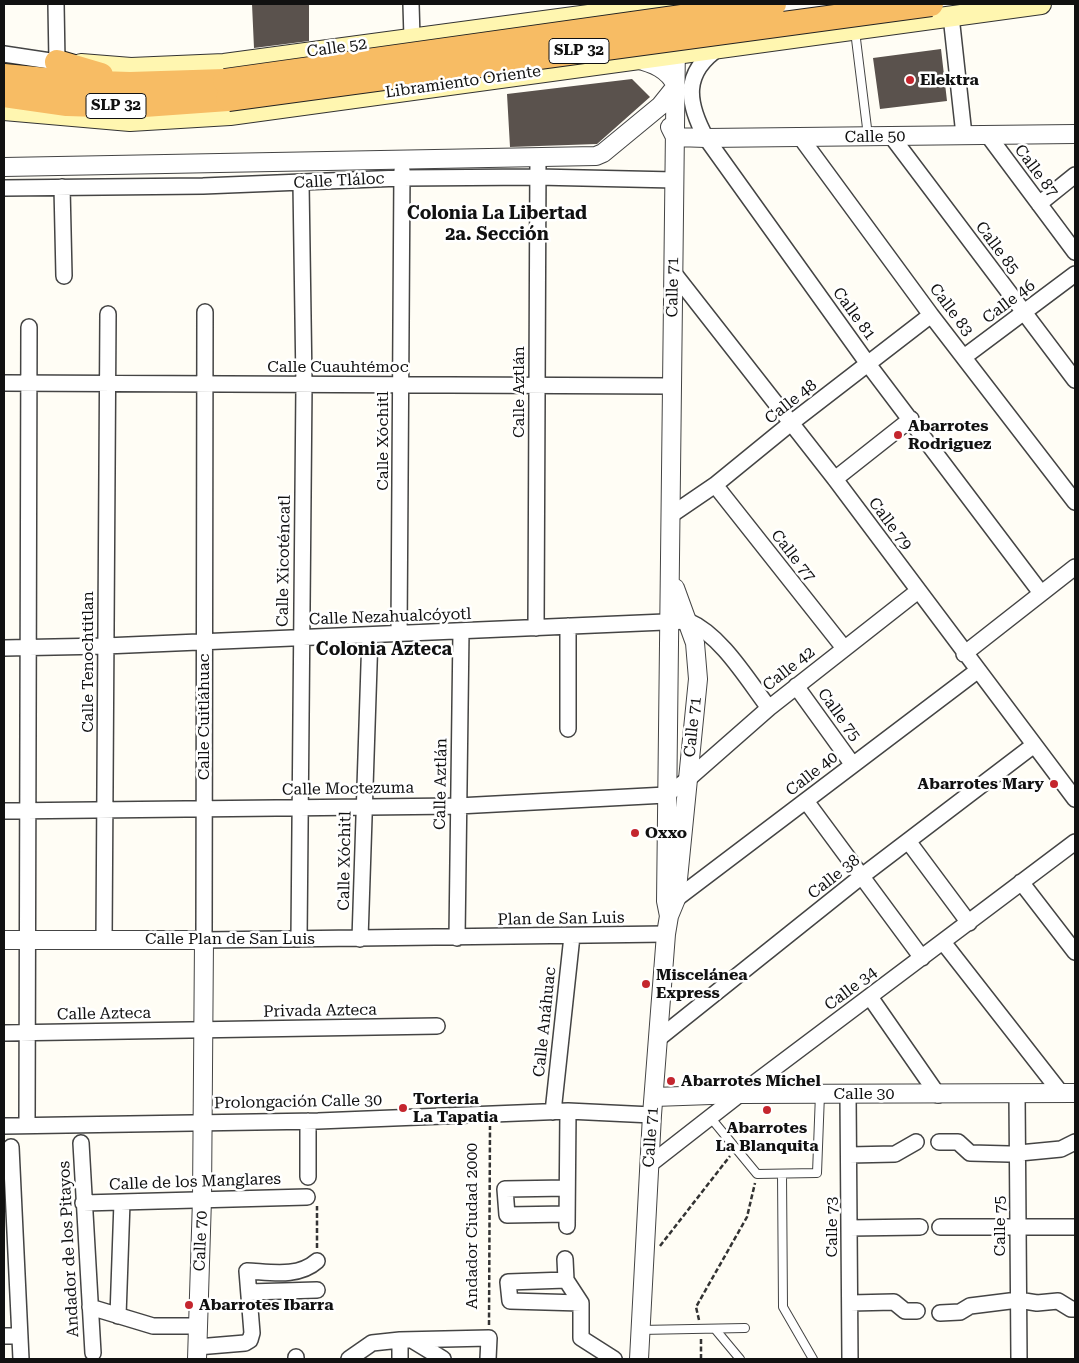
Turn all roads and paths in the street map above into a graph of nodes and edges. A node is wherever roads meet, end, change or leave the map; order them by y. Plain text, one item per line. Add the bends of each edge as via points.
1 (56, 4) edge
2 (411, 4) edge
3 (670, 4) edge
4 (677, 4) edge
5 (702, 4) edge
6 (774, 4) edge
7 (931, 4) edge
8 (1041, 4) edge
9 (628, 9) junction
10 (951, 16) junction
11 (855, 28) junction
12 (412, 38) junction
13 (721, 46) junction
14 (676, 52) junction
15 (4, 54) edge
16 (634, 58) junction
17 (58, 62) junction
18 (4, 76) edge
19 (676, 86) junction
20 (227, 90) junction
21 (4, 95) edge
22 (130, 95) junction
23 (4, 110) edge
24 (652, 113) junction
25 (987, 134) junction
26 (1075, 134) edge
27 (964, 135) junction
28 (675, 137) junction
29 (868, 137) junction
30 (892, 137) junction
31 (706, 138) junction
32 (801, 138) junction
33 (538, 157) junction
34 (402, 158) junction
35 (203, 164) junction
36 (117, 165) junction
37 (4, 167) edge
38 (1075, 175) edge
39 (537, 177) junction
40 (401, 178) junction
41 (674, 180) junction
42 (301, 183) junction
43 (118, 186) junction
44 (204, 186) junction
45 (62, 187) junction
46 (4, 188) edge
47 (1039, 204) junction
48 (1075, 252) edge
49 (674, 272) junction
50 (1075, 274) edge
51 (64, 276) dead end
52 (205, 312) dead end
53 (1024, 312) junction
54 (108, 314) dead end
55 (931, 315) junction
56 (29, 326) dead end
57 (964, 358) junction
58 (868, 364) junction
59 (1075, 380) edge
60 (4, 383) edge
61 (28, 383) junction
62 (107, 384) junction
63 (205, 384) junction
64 (304, 384) junction
65 (400, 385) junction
66 (537, 386) junction
67 (672, 386) junction
68 (911, 419) junction
69 (791, 423) junction
70 (835, 479) junction
71 (715, 485) junction
72 (1075, 502) edge
73 (671, 515) junction
74 (1075, 567) edge
75 (918, 591) junction
76 (1041, 592) junction
77 (679, 622) junction
78 (568, 626) junction
79 (536, 628) junction
80 (461, 631) junction
81 (399, 634) junction
82 (370, 635) junction
83 (301, 638) junction
84 (204, 642) junction
85 (105, 646) junction
86 (4, 648) edge
87 (28, 648) junction
88 (844, 648) junction
89 (964, 654) junction
90 (977, 670) junction
91 (796, 686) junction
92 (769, 708) junction
93 (568, 729) dead end
94 (1034, 745) junction
95 (853, 765) junction
96 (687, 780) junction
97 (666, 795) junction
98 (1075, 799) edge
99 (806, 801) junction
100 (364, 806) junction
101 (458, 806) junction
102 (204, 808) junction
103 (300, 808) junction
104 (4, 811) edge
105 (28, 811) junction
106 (105, 811) junction
107 (908, 841) junction
108 (1075, 842) edge
109 (862, 876) junction
110 (1020, 882) junction
111 (670, 905) junction
112 (969, 923) junction
113 (666, 934) junction
114 (572, 936) junction
115 (457, 938) junction
116 (299, 939) junction
117 (360, 939) junction
118 (4, 940) edge
119 (27, 940) junction
120 (104, 940) junction
121 (204, 940) junction
122 (943, 942) junction
123 (1075, 952) edge
124 (922, 958) junction
125 (870, 997) junction
126 (437, 1026) dead end
127 (204, 1031) junction
128 (27, 1032) junction
129 (4, 1033) edge
130 (658, 1039) junction
131 (1017, 1093) junction
132 (1068, 1093) edge
133 (740, 1094) junction
134 (820, 1094) junction
135 (848, 1094) junction
136 (938, 1095) junction
137 (654, 1097) junction
138 (560, 1112) junction
139 (490, 1114) junction
140 (652, 1115) junction
141 (710, 1117) junction
142 (308, 1121) junction
143 (203, 1122) junction
144 (27, 1125) junction
145 (4, 1126) edge
146 (916, 1142) dead end
147 (939, 1142) dead end
148 (1075, 1142) edge
149 (81, 1143) dead end
150 (11, 1147) dead end
151 (736, 1147) junction
152 (1017, 1153) junction
153 (849, 1155) junction
154 (649, 1166) junction
155 (757, 1174) junction
156 (782, 1174) junction
157 (8, 1176) edge
158 (308, 1177) dead end
159 (567, 1188) junction
160 (307, 1197) dead end
161 (202, 1199) junction
162 (122, 1202) junction
163 (83, 1203) junction
164 (1018, 1226) junction
165 (920, 1227) dead end
166 (940, 1227) dead end
167 (1075, 1227) edge
168 (849, 1228) junction
169 (565, 1259) dead end
170 (317, 1261) dead end
171 (643, 1267) junction
172 (293, 1272) junction
173 (566, 1280) junction
174 (297, 1290) junction
175 (317, 1290) dead end
176 (249, 1292) junction
177 (1018, 1300) junction
178 (582, 1303) junction
179 (850, 1303) junction
180 (90, 1307) junction
181 (1075, 1309) edge
182 (917, 1311) dead end
183 (940, 1313) dead end
184 (118, 1316) junction
185 (198, 1326) junction
186 (745, 1328) dead end
187 (716, 1329) junction
188 (640, 1330) junction
189 (701, 1330) junction
190 (4, 1336) edge
191 (20, 1336) junction
192 (489, 1338) junction
193 (406, 1340) junction
194 (93, 1353) dead end
195 (197, 1353) edge
196 (21, 1359) edge
197 (348, 1359) edge
198 (400, 1359) edge
199 (443, 1359) edge
200 (488, 1359) edge
201 (614, 1359) edge
202 (639, 1359) edge
203 (701, 1359) edge
204 (740, 1359) edge
205 (813, 1359) edge
206 (850, 1359) edge
207 (1018, 1359) edge

1 - 17 street
2 - 12 street
3 - 9 main road, Calle 52
4 - 14 street, Calle 71
5 - 13 main road via 695,17 698,33 709,44
6 - 20 highway, Libramiento Oriente / SLP 32, bridge
7 - 20 highway, Libramiento Oriente / SLP 32, bridge
8 - 10 main road, Libramiento Oriente
9 - 12 main road, Calle 52
9 - 16 main road via 647,17 653,30 647,51
10 - 11 main road, Libramiento Oriente
10 - 27 street
11 - 13 main road, Libramiento Oriente
11 - 29 lane
12 - 20 main road, Calle 52
13 - 14 main road, Libramiento Oriente
13 - 31 street, Calle 81 via 700,64 692,84 692,109
14 - 16 main road, Libramiento Oriente
14 - 19 street, Calle 71
15 - 17 street, Calle 52
16 - 19 street via 658,66
16 - 20 main road, Libramiento Oriente
17 - 20 main road, Calle 52 via 131,68
17 - 22 highway
18 - 22 highway, Libramiento Oriente / SLP 32 via 67,82
19 - 24 street, Calle Tláloc
19 - 28 street, Calle 71
20 - 22 highway, Libramiento Oriente / SLP 32
20 - 22 highway
20 - 23 main road, Libramiento Oriente via 130,122
21 - 22 highway, Libramiento Oriente / SLP 32 via 67,104
24 - 28 street via 666,121
24 - 33 street, Calle Tláloc via 596,156
25 - 26 street, Calle 50
25 - 27 street, Calle 50
25 - 47 street, Calle 87
27 - 30 street, Calle 50
28 - 31 street, Calle 50
28 - 41 street, Calle 71
29 - 30 street, Calle 50
29 - 32 street, Calle 50
30 - 53 street, Calle 85
31 - 32 street, Calle 50
31 - 58 street, Calle 81
32 - 55 street, Calle 83
33 - 34 street, Calle Tláloc
33 - 39 street, Calle Aztlán
34 - 35 street, Calle Tláloc
34 - 40 street, Calle Xóchitl
35 - 36 street, Calle Tláloc
35 - 44 street
36 - 37 street, Calle Tláloc
36 - 43 street
38 - 47 street
39 - 40 street, Calle Tláloc
39 - 41 street, Calle Tláloc
39 - 66 street, Calle Aztlán
40 - 42 street, Calle Tláloc
40 - 65 street, Calle Xóchitl
41 - 49 street, Calle 71
42 - 44 street, Calle Tláloc
42 - 64 street, Calle Xicoténcatl
43 - 44 street, Calle Tláloc
43 - 45 street, Calle Tláloc
45 - 46 street, Calle Tláloc
45 - 51 street
47 - 48 street, Calle 87
49 - 67 street, Calle 71
49 - 69 street, Calle 79
50 - 53 street, Calle 46
52 - 63 street, Calle Cuitláhuac
53 - 57 street, Calle 46
53 - 59 street, Calle 85
54 - 62 street, Calle Tenochtitlan
55 - 57 street, Calle 83
55 - 58 street, Calle 48
56 - 61 street
57 - 72 street, Calle 83
58 - 68 street, Calle 81
58 - 69 street, Calle 48
60 - 61 street, Calle Cuauhtémoc
61 - 62 street, Calle Cuauhtémoc
61 - 87 street
62 - 63 street, Calle Cuauhtémoc
62 - 85 street, Calle Tenochtitlan
63 - 64 street, Calle Cuauhtémoc
63 - 84 street, Calle Cuitláhuac
64 - 65 street, Calle Cuauhtémoc
64 - 83 street, Calle Xicoténcatl
65 - 66 street, Calle Cuauhtémoc
65 - 81 street, Calle Xóchitl
66 - 67 street, Calle Cuauhtémoc
66 - 79 street, Calle Aztlán
67 - 73 street, Calle 71
68 - 70 street
68 - 76 street, Calle 81
69 - 70 street, Calle 79
69 - 71 street, Calle 48
70 - 75 street, Calle 79
71 - 73 street, Calle 48
71 - 88 street, Calle 77
73 - 77 street, Calle 71 via 670,571
74 - 76 street
75 - 88 street, Calle 42
75 - 89 street, Calle 79
76 - 89 street
77 - 78 street, Calle Nezahualcóyotl
77 - 92 street via 699,626 717,642
77 - 96 street, Calle 71 via 695,643 698,662
77 - 97 street, Calle 71
78 - 79 street, Calle Nezahualcóyotl
78 - 93 street
79 - 80 street, Calle Nezahualcóyotl
80 - 81 street, Calle Nezahualcóyotl
80 - 101 street, Calle Aztlán
81 - 82 street, Calle Nezahualcóyotl
82 - 83 street, Calle Nezahualcóyotl
82 - 100 street, Calle Xóchitl
83 - 84 street, Calle Nezahualcóyotl
83 - 103 street, Calle Xicoténcatl
84 - 85 street, Calle Nezahualcóyotl
84 - 102 street, Calle Cuitláhuac
85 - 87 street, Calle Nezahualcóyotl
85 - 106 street, Calle Tenochtitlan
86 - 87 street, Calle Nezahualcóyotl
87 - 105 street
88 - 91 street, Calle 42
89 - 90 street, Calle 79
90 - 94 street, Calle 79
90 - 95 street, Calle 40
91 - 92 street, Calle 42
91 - 95 street, Calle 75
92 - 96 street, Calle 42
94 - 98 street, Calle 79
94 - 107 street, Calle 38
95 - 99 street, Calle 40
96 - 97 street
96 - 111 street, Calle 71
97 - 101 street, Calle Moctezuma
97 - 111 street, Calle 71
99 - 109 street
99 - 111 street, Calle 40
100 - 101 street, Calle Moctezuma
100 - 103 street, Calle Moctezuma
100 - 117 street, Calle Xóchitl
101 - 115 street, Calle Aztlán
102 - 103 street, Calle Moctezuma
102 - 106 street, Calle Moctezuma
102 - 121 street, Calle Cuitláhuac
103 - 116 street, Calle Xicoténcatl
104 - 105 street, Calle Moctezuma
105 - 106 street, Calle Moctezuma
105 - 119 street
106 - 120 street, Calle Tenochtitlan
107 - 109 street, Calle 38
107 - 112 street
108 - 110 street, Calle 34
109 - 124 street
109 - 130 street, Calle 38
110 - 112 street, Calle 34
110 - 123 street
111 - 113 street, Calle 71
112 - 122 street, Calle 34
113 - 114 street, Plan de San Luis
113 - 130 street, Calle 71
114 - 115 street, Plan de San Luis
114 - 138 street, Calle Anáhuac
115 - 117 street, Calle Plan de San Luis
116 - 117 street, Calle Plan de San Luis
116 - 121 street, Calle Plan de San Luis
118 - 119 street, Calle Plan de San Luis
119 - 120 street, Calle Plan de San Luis
119 - 128 street
120 - 121 street, Calle Plan de San Luis
121 - 127 street, Calle Cuitláhuac
122 - 124 street, Calle 34
122 - 132 street
124 - 125 street, Calle 34
125 - 133 street, Calle 34
125 - 136 street
126 - 127 street, Privada Azteca
127 - 128 street, Calle Azteca
127 - 143 street, Calle Cuitláhuac
128 - 129 street, Calle Azteca
128 - 144 street
130 - 137 street, Calle 71
131 - 132 street, Calle 30
131 - 136 street, Calle 30
131 - 152 street, Calle 75
133 - 134 street, Calle 30
133 - 137 street, Calle 30
133 - 141 street, Calle 34
134 - 135 street, Calle 30
134 - 156 lane via 817,1173
135 - 136 street, Calle 30
135 - 153 street, Calle 73
137 - 140 street, Calle 71
138 - 139 street, Prolongación Calle 30
138 - 140 street, Prolongación Calle 30
138 - 159 street, Calle Anáhuac
139 - 142 street, Prolongación Calle 30
139 - 192 path, Andador Ciudad 2000
140 - 154 street, Calle 71
141 - 151 lane
141 - 154 street, Calle 34
142 - 143 street, Prolongación Calle 30
142 - 158 street
143 - 144 street, Prolongación Calle 30
143 - 161 street, Calle 70
144 - 145 street, Prolongación Calle 30
146 - 153 street via 895,1154
147 - 152 street via 958,1142 970,1152
148 - 152 street via 1061,1149
149 - 163 street, Andador de los Pitayos
150 - 157 street
151 - 155 lane
151 - 171 path
152 - 164 street, Calle 75
153 - 168 street, Calle 73
154 - 171 street, Calle 71
155 - 156 lane
155 - 189 path via 747,1217 696,1307
156 - 205 lane via 783,1307
157 - 191 street
159 - 159 street, Calle Anáhuac via 505,1189 507,1215 567,1220
160 - 161 street, Calle de los Manglares
161 - 162 street, Calle de los Manglares
161 - 185 street, Calle 70
162 - 163 street, Calle de los Manglares
162 - 184 street
163 - 180 street, Andador de los Pitayos
164 - 166 street
164 - 167 street
164 - 177 street, Calle 75
165 - 168 street
168 - 179 street, Calle 73
169 - 173 street
170 - 172 street via 309,1268
171 - 188 street, Calle 71
172 - 174 street
172 - 176 street via 247,1272
173 - 178 street
173 - 178 street via 508,1282 510,1302
174 - 175 street
174 - 176 street
176 - 195 street via 250,1340
177 - 181 street via 1037,1303 1058,1301
177 - 183 street
177 - 207 street, Calle 75
178 - 201 street via 581,1338
179 - 182 street via 894,1302 905,1311
179 - 206 street, Calle 73
180 - 184 street
180 - 194 street, Andador de los Pitayos
184 - 185 street via 153,1326
185 - 195 street, Calle 70
186 - 187 lane
187 - 189 lane
187 - 204 lane
188 - 189 lane
188 - 202 street, Calle 71
189 - 203 path
190 - 191 street
191 - 196 street
192 - 193 street
192 - 200 street
193 - 197 street via 372,1343
193 - 198 street
193 - 199 street

